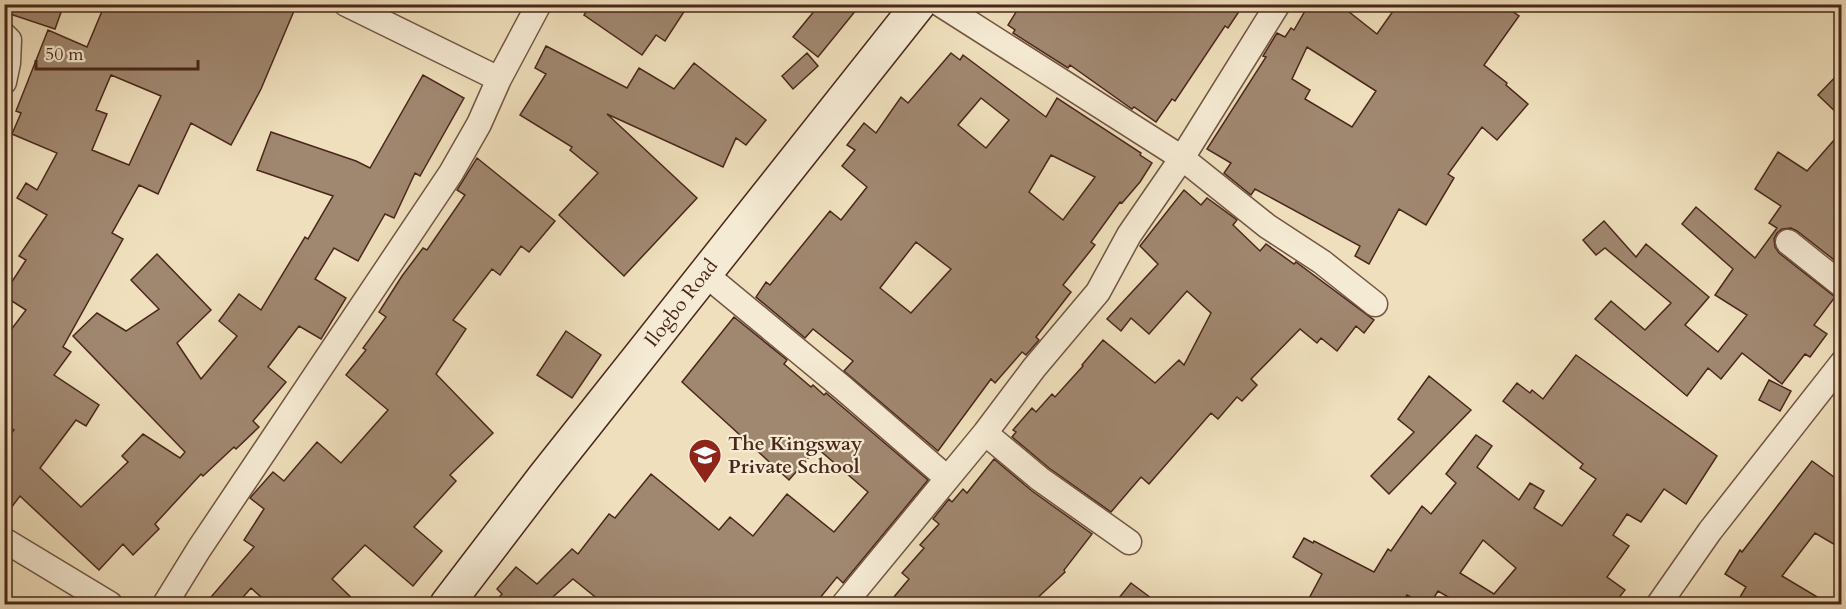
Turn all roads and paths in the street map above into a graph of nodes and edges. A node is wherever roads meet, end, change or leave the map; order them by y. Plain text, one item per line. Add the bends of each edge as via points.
1 (346, 4) edge
2 (539, 4) edge
3 (919, 4) edge
4 (940, 4) edge
5 (1278, 4) edge
6 (4, 35) edge
7 (499, 79) junction
8 (4, 82) edge
9 (1182, 158) junction
10 (1788, 242) dead end
11 (705, 274) junction
12 (1842, 285) edge
13 (1375, 304) dead end
14 (1842, 363) edge
15 (985, 434) junction
16 (947, 478) junction
17 (4, 540) edge
18 (1130, 542) dead end
19 (110, 604) edge
20 (165, 604) edge
21 (447, 604) edge
22 (844, 604) edge
23 (1659, 604) edge

1 - 7 street
2 - 7 street
3 - 11 main road, Ilogbo Road
4 - 9 street
5 - 9 street
6 - 8 street via 9,40
7 - 20 street via 451,173
9 - 13 street
9 - 15 street via 1129,235 1098,292
10 - 12 street
11 - 16 street
11 - 21 main road, Ilogbo Road
14 - 23 street via 1710,531
15 - 16 street
15 - 18 street via 1040,479
16 - 22 street
17 - 19 street

